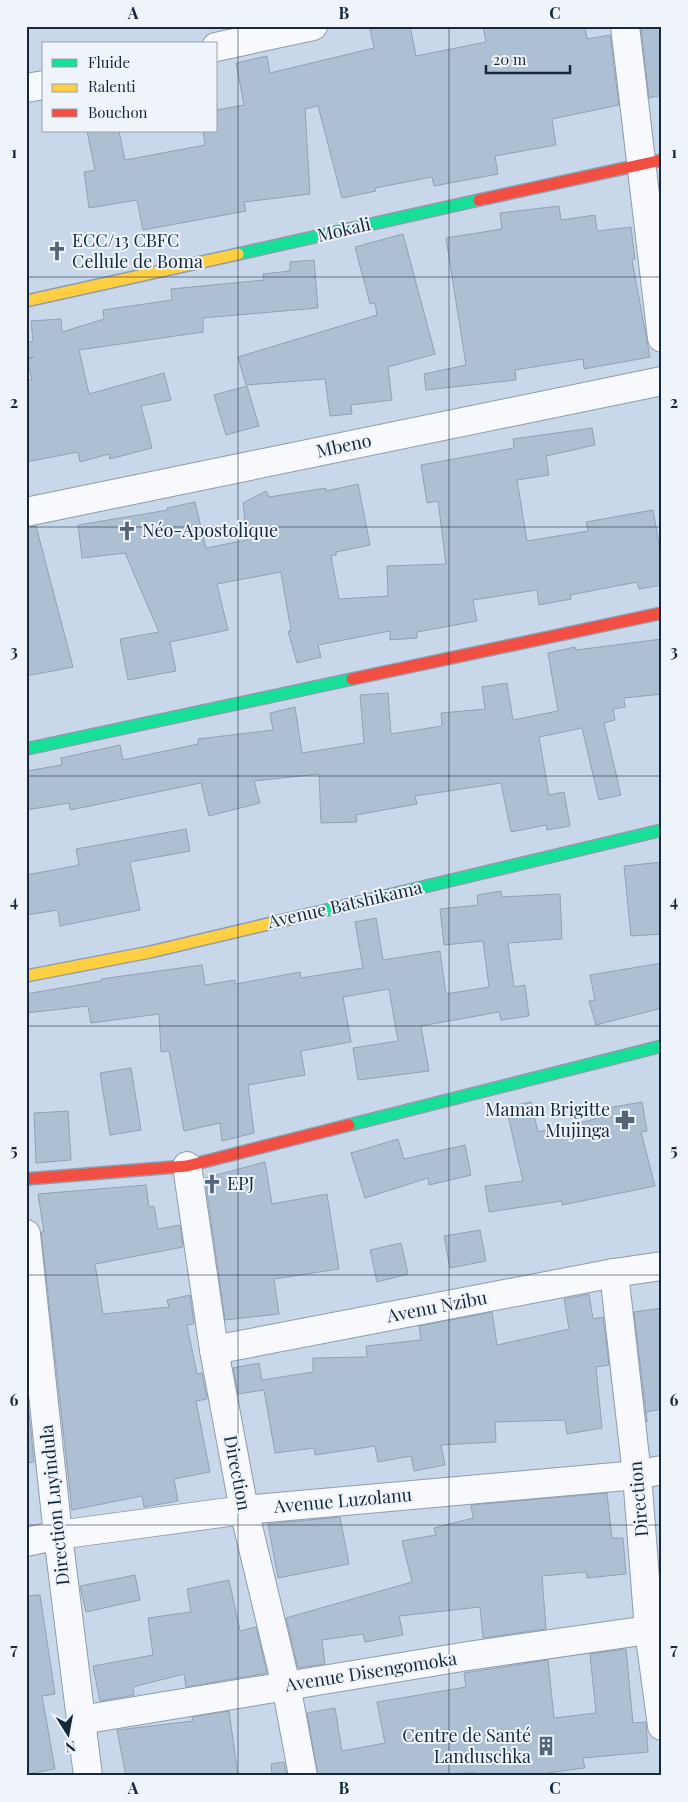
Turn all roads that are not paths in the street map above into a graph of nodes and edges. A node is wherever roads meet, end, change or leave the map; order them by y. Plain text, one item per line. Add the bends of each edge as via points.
1 (313, 26) edge
2 (625, 26) edge
3 (218, 47) edge
4 (42, 85) edge
5 (26, 88) edge
6 (652, 162) edge
7 (26, 301) edge
8 (662, 338) edge
9 (662, 381) edge
10 (26, 512) edge
11 (662, 613) edge
12 (26, 749) edge
13 (662, 830) edge
14 (26, 976) edge
15 (662, 1046) edge
16 (187, 1166) junction
17 (26, 1179) edge
18 (26, 1234) edge
19 (662, 1266) edge
20 (614, 1273) junction
21 (214, 1350) junction
22 (649, 1473) edge
23 (244, 1510) junction
24 (58, 1535) junction
25 (26, 1542) edge
26 (656, 1629) edge
27 (286, 1685) junction
28 (81, 1720) junction
29 (662, 1726) edge
30 (88, 1776) edge
31 (303, 1776) edge

1 - 3 street
2 - 6 street
4 - 5 street
6 - 7 street, Mokali
6 - 8 street
9 - 10 street, Mbeno
11 - 12 street
13 - 14 street, Avenue Batshikama via 150,952
15 - 16 street
16 - 17 street
16 - 21 street, Direction
18 - 24 street, Direction Luyindula
19 - 20 street, Avenu Nzibu
20 - 21 street, Avenu Nzibu
20 - 22 street, Direction
21 - 23 street, Direction
22 - 23 street, Avenue Luzolanu
22 - 26 street, Direction
23 - 24 street, Avenue Luzolanu
23 - 27 street, Direction
24 - 25 street, Avenue Luzolanu
24 - 28 street, Direction Luyindula
26 - 27 street, Avenue Disengomoka
26 - 29 street, Direction
27 - 28 street, Avenue Disengomoka
27 - 31 street, Direction
28 - 30 street, Direction Luyindula

